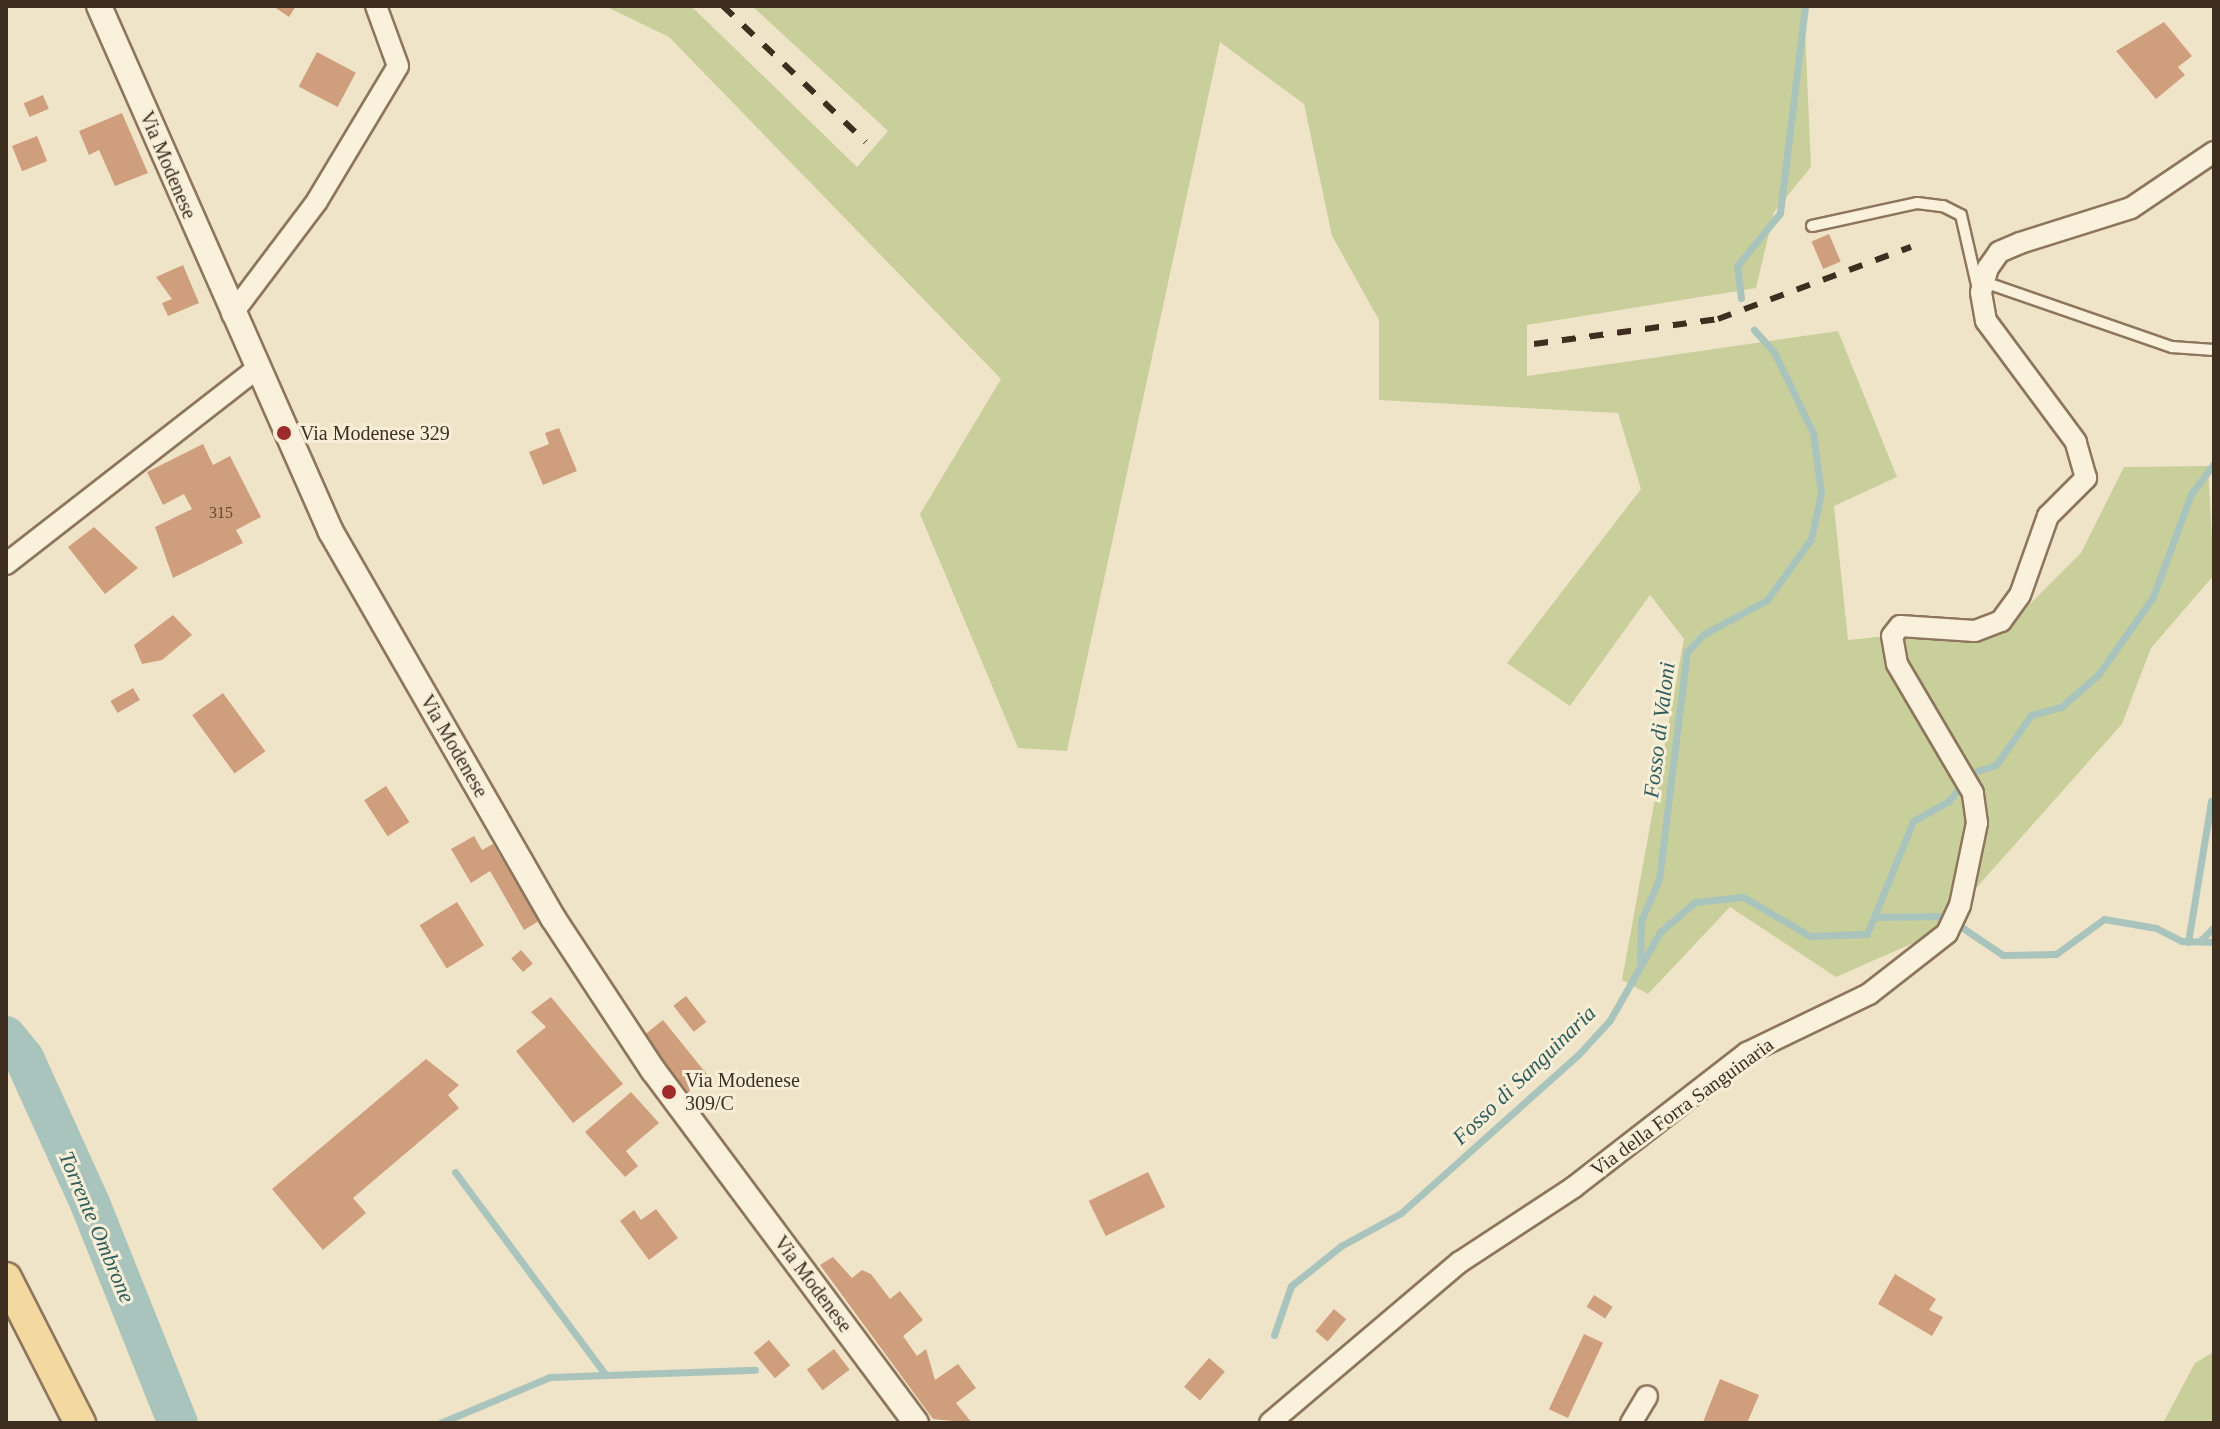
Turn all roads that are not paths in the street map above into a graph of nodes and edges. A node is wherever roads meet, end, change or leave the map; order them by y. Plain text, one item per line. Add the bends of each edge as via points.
1 (99, 6) edge
2 (376, 6) edge
3 (2214, 152) edge
4 (1812, 226) dead end
5 (1982, 287) junction
6 (232, 314) junction
7 (2214, 350) edge
8 (255, 370) junction
9 (6, 564) edge
10 (6, 1278) edge
11 (1647, 1396) dead end
12 (80, 1423) edge
13 (916, 1423) edge
14 (1270, 1423) edge
15 (1631, 1423) edge

1 - 6 street, Via Modenese
2 - 6 street via 398,66 326,188
3 - 5 street via 2102,222 1999,252
4 - 5 lane via 1917,203 1954,210
5 - 7 lane via 2172,347
5 - 14 street, Via della Forra Sanguinaria via 1986,321 2076,442 2086,478 2048,516 2020,595 2001,621 1975,631 1900,626 1892,636 1897,664 1973,793 1977,823 1960,905 1947,933 1869,994 1747,1053 1574,1187 1460,1262
6 - 8 street, Via Modenese
8 - 9 street
8 - 13 street, Via Modenese via 331,532 579,962
10 - 12 main road
11 - 15 street

